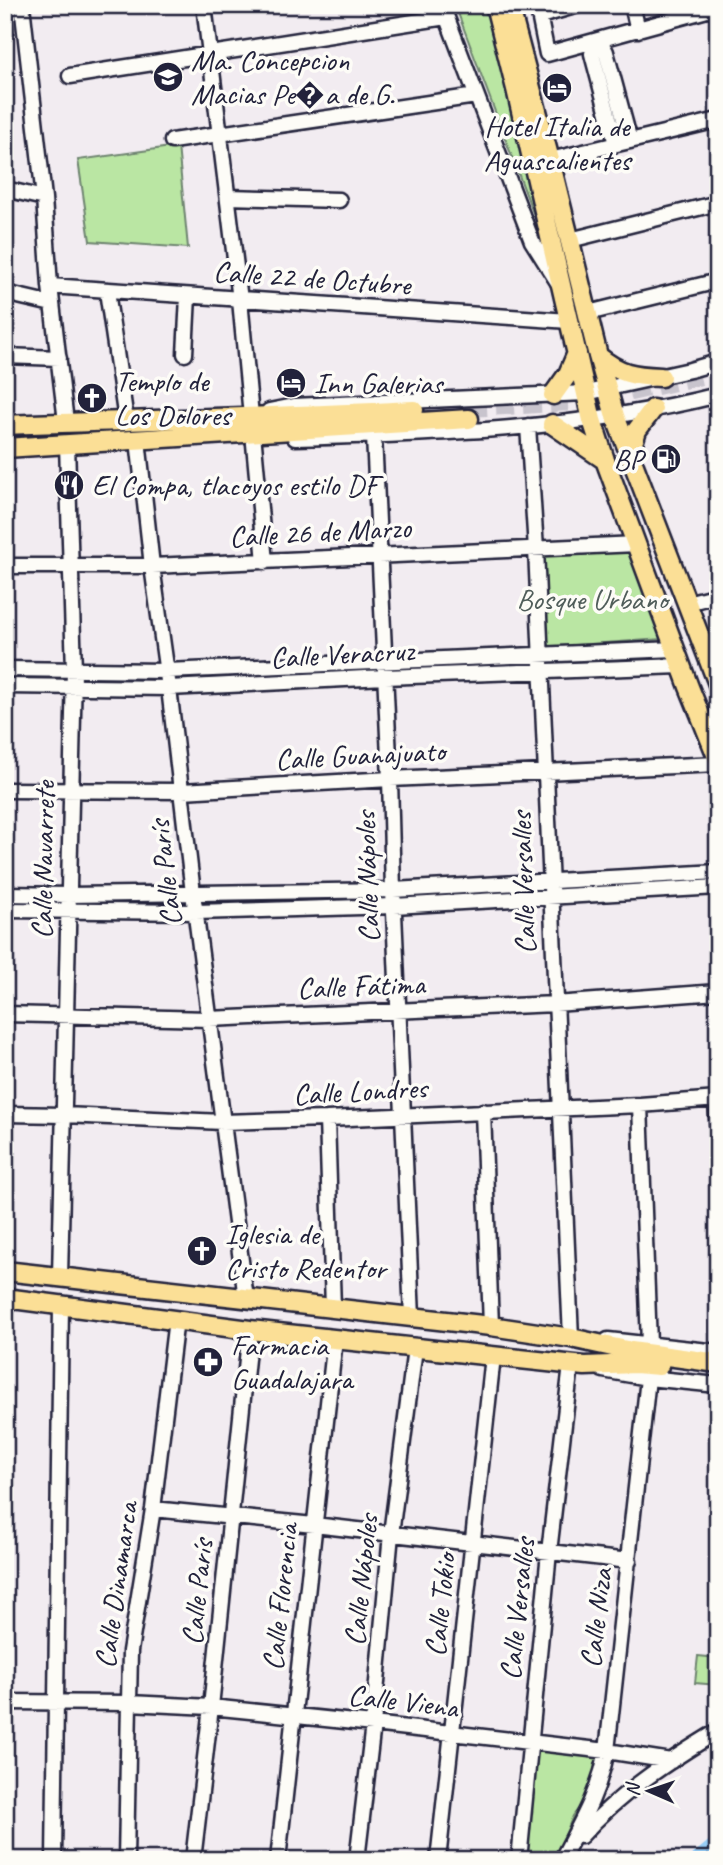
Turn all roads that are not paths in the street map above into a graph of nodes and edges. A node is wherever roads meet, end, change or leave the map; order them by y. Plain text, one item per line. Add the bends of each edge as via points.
1 (22, 5) edge
2 (204, 5) edge
3 (495, 5) edge
4 (509, 5) edge
5 (519, 5) edge
6 (578, 5) edge
7 (632, 5) edge
8 (718, 7) edge
9 (692, 9) edge
10 (444, 11) edge
11 (538, 11) edge
12 (638, 30) junction
13 (211, 55) junction
14 (70, 76) dead end
15 (476, 96) junction
16 (533, 96) junction
17 (718, 120) edge
18 (220, 133) junction
19 (172, 141) dead end
20 (623, 143) junction
21 (550, 160) junction
22 (5, 188) edge
23 (228, 197) junction
24 (44, 198) junction
25 (339, 200) dead end
26 (718, 203) edge
27 (570, 240) junction
28 (718, 281) edge
29 (50, 286) junction
30 (562, 288) junction
31 (107, 291) junction
32 (5, 293) edge
33 (188, 296) junction
34 (240, 300) junction
35 (52, 304) junction
36 (588, 313) junction
37 (569, 321) junction
38 (577, 353) junction
39 (185, 354) dead end
40 (5, 356) edge
41 (598, 356) junction
42 (59, 358) junction
43 (718, 362) edge
44 (661, 377) junction
45 (608, 389) junction
46 (586, 393) junction
47 (553, 395) junction
48 (718, 395) edge
49 (653, 409) junction
50 (469, 413) tunnel mouth
51 (615, 416) junction
52 (126, 420) junction
53 (592, 420) junction
54 (65, 422) junction
55 (255, 424) junction
56 (552, 424) junction
57 (5, 425) edge
58 (528, 426) junction
59 (374, 436) junction
60 (138, 440) junction
61 (67, 444) junction
62 (5, 448) edge
63 (629, 456) junction
64 (605, 460) junction
65 (637, 544) junction
66 (536, 549) junction
67 (379, 555) junction
68 (265, 562) junction
69 (5, 566) edge
70 (152, 566) junction
71 (72, 567) junction
72 (718, 595) edge
73 (687, 603) junction
74 (675, 649) junction
75 (540, 656) junction
76 (384, 662) junction
77 (681, 666) junction
78 (5, 669) edge
79 (74, 671) junction
80 (167, 671) junction
81 (541, 672) junction
82 (385, 677) junction
83 (718, 684) edge
84 (5, 686) edge
85 (74, 688) junction
86 (169, 688) junction
87 (718, 762) edge
88 (545, 773) junction
89 (390, 779) junction
90 (5, 790) edge
91 (71, 791) junction
92 (182, 791) junction
93 (718, 872) edge
94 (550, 881) junction
95 (718, 887) edge
96 (393, 890) junction
97 (193, 893) junction
98 (5, 894) edge
99 (69, 895) junction
100 (550, 897) junction
101 (394, 905) junction
102 (5, 910) edge
103 (68, 912) junction
104 (196, 912) junction
105 (718, 992) edge
106 (555, 1004) junction
107 (399, 1011) junction
108 (5, 1014) edge
109 (65, 1015) junction
110 (209, 1019) junction
111 (717, 1099) edge
112 (640, 1105) junction
113 (560, 1108) junction
114 (483, 1111) junction
115 (5, 1114) edge
116 (64, 1115) junction
117 (403, 1115) junction
118 (327, 1119) junction
119 (223, 1122) junction
120 (718, 1135) edge
121 (5, 1271) edge
122 (60, 1277) junction
123 (5, 1298) edge
124 (246, 1299) junction
125 (61, 1305) junction
126 (332, 1308) junction
127 (412, 1317) junction
128 (176, 1319) junction
129 (491, 1326) junction
130 (250, 1330) junction
131 (335, 1339) junction
132 (578, 1339) junction
133 (649, 1344) junction
134 (415, 1348) junction
135 (718, 1352) edge
136 (493, 1356) junction
137 (718, 1363) edge
138 (578, 1365) junction
139 (718, 1374) edge
140 (649, 1378) junction
141 (718, 1385) edge
142 (153, 1509) junction
143 (231, 1517) junction
144 (314, 1525) junction
145 (391, 1534) junction
146 (472, 1544) junction
147 (549, 1552) junction
148 (629, 1561) junction
149 (5, 1702) edge
150 (57, 1703) junction
151 (128, 1703) junction
152 (211, 1707) junction
153 (294, 1715) junction
154 (373, 1724) junction
155 (718, 1731) edge
156 (453, 1733) junction
157 (530, 1742) junction
158 (607, 1751) junction
159 (671, 1761) junction
160 (562, 1857) edge
161 (54, 1860) edge
162 (127, 1860) edge
163 (193, 1860) edge
164 (278, 1860) edge
165 (358, 1860) edge
166 (438, 1860) edge
167 (519, 1860) edge

1 - 24 street
2 - 13 street
3 - 30 main road
4 - 16 main road
5 - 16 main road via 531,52
6 - 11 street
7 - 12 street
8 - 9 street
9 - 12 street
10 - 13 street
10 - 15 street
11 - 12 street via 547,54
13 - 14 street
13 - 18 street
15 - 18 street
15 - 30 street via 532,241
16 - 21 main road
17 - 20 street
18 - 19 street
18 - 23 street
20 - 20 street via 606,52 597,48 592,54
20 - 21 street
21 - 27 main road
22 - 24 street
23 - 25 street
23 - 34 street
24 - 29 street
26 - 27 street
27 - 36 main road
28 - 36 street
29 - 31 street, Calle 22 de Octubre
29 - 35 street
30 - 37 main road
31 - 33 street, Calle 22 de Octubre
31 - 52 street
32 - 35 street
33 - 34 street, Calle 22 de Octubre
33 - 39 street
34 - 37 street, Calle 22 de Octubre
34 - 55 street
35 - 42 street
36 - 41 main road
37 - 38 main road
38 - 46 main road
38 - 47 main road
40 - 42 street
41 - 44 main road via 630,375
41 - 45 main road
42 - 54 street
43 - 44 street
44 - 45 street
45 - 46 street
45 - 51 main road
46 - 47 street
46 - 53 main road
47 - 55 street via 293,405 274,409
48 - 49 street
49 - 51 street
49 - 63 main road via 637,430
50 - 55 main road
51 - 53 street
51 - 63 main road
52 - 54 main road
52 - 55 main road
53 - 56 street
53 - 64 main road
54 - 57 main road
55 - 59 street via 278,437
55 - 60 main road
55 - 68 street
56 - 58 street
56 - 64 main road
58 - 59 street
58 - 66 street, Calle Versalles
59 - 67 street, Calle Nápoles
60 - 61 main road
60 - 70 street, Calle París
61 - 62 main road
61 - 71 street, Calle Navarrete
63 - 73 main road
64 - 65 main road
65 - 66 street, Calle 26 de Marzo
65 - 74 main road
66 - 67 street, Calle 26 de Marzo
66 - 75 street, Calle Versalles
67 - 68 street, Calle 26 de Marzo
67 - 76 street, Calle Nápoles
68 - 70 street, Calle 26 de Marzo
69 - 71 street, Calle 26 de Marzo
70 - 71 street, Calle 26 de Marzo
70 - 80 street, Calle París
71 - 79 street, Calle Navarrete
72 - 73 street
73 - 83 main road
74 - 75 street, Calle Veracruz
74 - 77 main road
75 - 76 street, Calle Veracruz
75 - 81 street, Calle Versalles
76 - 80 street, Calle Veracruz
76 - 82 street, Calle Nápoles
77 - 81 street, Calle Veracruz
77 - 87 main road
78 - 79 street, Calle Veracruz
79 - 80 street, Calle Veracruz
79 - 85 street, Calle Navarrete
80 - 86 street, Calle París
81 - 82 street, Calle Veracruz
81 - 88 street, Calle Versalles
82 - 86 street, Calle Veracruz
82 - 89 street, Calle Nápoles
84 - 85 street, Calle Veracruz
85 - 86 street, Calle Veracruz
85 - 91 street, Calle Navarrete
86 - 92 street, Calle París
87 - 88 street, Calle Guanajuato
88 - 89 street, Calle Guanajuato
88 - 94 street, Calle Versalles
89 - 92 street, Calle Guanajuato
89 - 96 street, Calle Nápoles
90 - 91 street, Calle Guanajuato
91 - 92 street, Calle Guanajuato
91 - 99 street, Calle Navarrete
92 - 97 street, Calle París
93 - 94 street
94 - 96 street
94 - 100 street, Calle Versalles
95 - 100 street
96 - 97 street
96 - 101 street, Calle Nápoles
97 - 99 street
97 - 104 street, Calle París
98 - 99 street
99 - 103 street, Calle Navarrete
100 - 101 street
100 - 106 street, Calle Versalles
101 - 104 street
101 - 107 street, Calle Nápoles
102 - 103 street
103 - 104 street
103 - 109 street, Calle Navarrete
104 - 110 street, Calle París
105 - 106 street, Calle Fátima
106 - 107 street, Calle Fátima
106 - 113 street, Calle Versalles
107 - 110 street, Calle Fátima
107 - 117 street, Calle Nápoles
108 - 109 street, Calle Fátima
109 - 110 street, Calle Fátima
109 - 116 street, Calle Navarrete
110 - 119 street, Calle París
111 - 112 street, Calle Londres
111 - 120 street
112 - 113 street, Calle Londres
112 - 133 street
113 - 114 street, Calle Londres
113 - 132 street, Calle Versalles
114 - 117 street, Calle Londres
114 - 129 street
115 - 116 street, Calle Londres
116 - 119 street, Calle Londres
116 - 122 street, Calle Navarrete
117 - 118 street, Calle Londres
117 - 127 street, Calle Nápoles
118 - 119 street, Calle Londres
118 - 126 street
119 - 124 street, Calle París
121 - 122 main road
122 - 124 main road
123 - 125 main road
124 - 126 main road
125 - 128 main road
125 - 150 street
126 - 127 main road
127 - 129 main road
128 - 130 main road
128 - 142 street, Calle Dinamarca
129 - 132 main road
130 - 131 main road
130 - 143 street, Calle París
131 - 134 main road
131 - 144 street, Calle Florencia
132 - 133 street
132 - 137 main road
133 - 135 street
134 - 136 main road
134 - 145 street, Calle Nápoles
136 - 138 main road
136 - 146 street, Calle Tokio
138 - 139 main road via 636,1364
138 - 140 street
138 - 147 street, Calle Versalles
140 - 141 street
140 - 148 street, Calle Niza
142 - 143 street
142 - 151 street, Calle Dinamarca via 130,1651
143 - 144 street
143 - 152 street, Calle París
144 - 145 street
144 - 153 street, Calle Florencia
145 - 146 street
145 - 154 street, Calle Nápoles
146 - 147 street
146 - 156 street, Calle Tokio
147 - 148 street
147 - 157 street, Calle Versalles
148 - 158 street, Calle Niza
149 - 150 street, Calle Viena
150 - 151 street, Calle Viena
150 - 161 street
151 - 152 street, Calle Viena
151 - 162 street, Calle Dinamarca
152 - 153 street, Calle Viena
152 - 163 street, Calle París
153 - 154 street, Calle Viena
153 - 164 street, Calle Florencia
154 - 156 street, Calle Viena
154 - 165 street, Calle Nápoles
155 - 159 street
156 - 157 street, Calle Viena
156 - 166 street, Calle Tokio
157 - 158 street, Calle Viena
157 - 167 street, Calle Versalles
158 - 159 street, Calle Viena
158 - 160 street, Calle Niza via 593,1799
159 - 160 street via 594,1821

